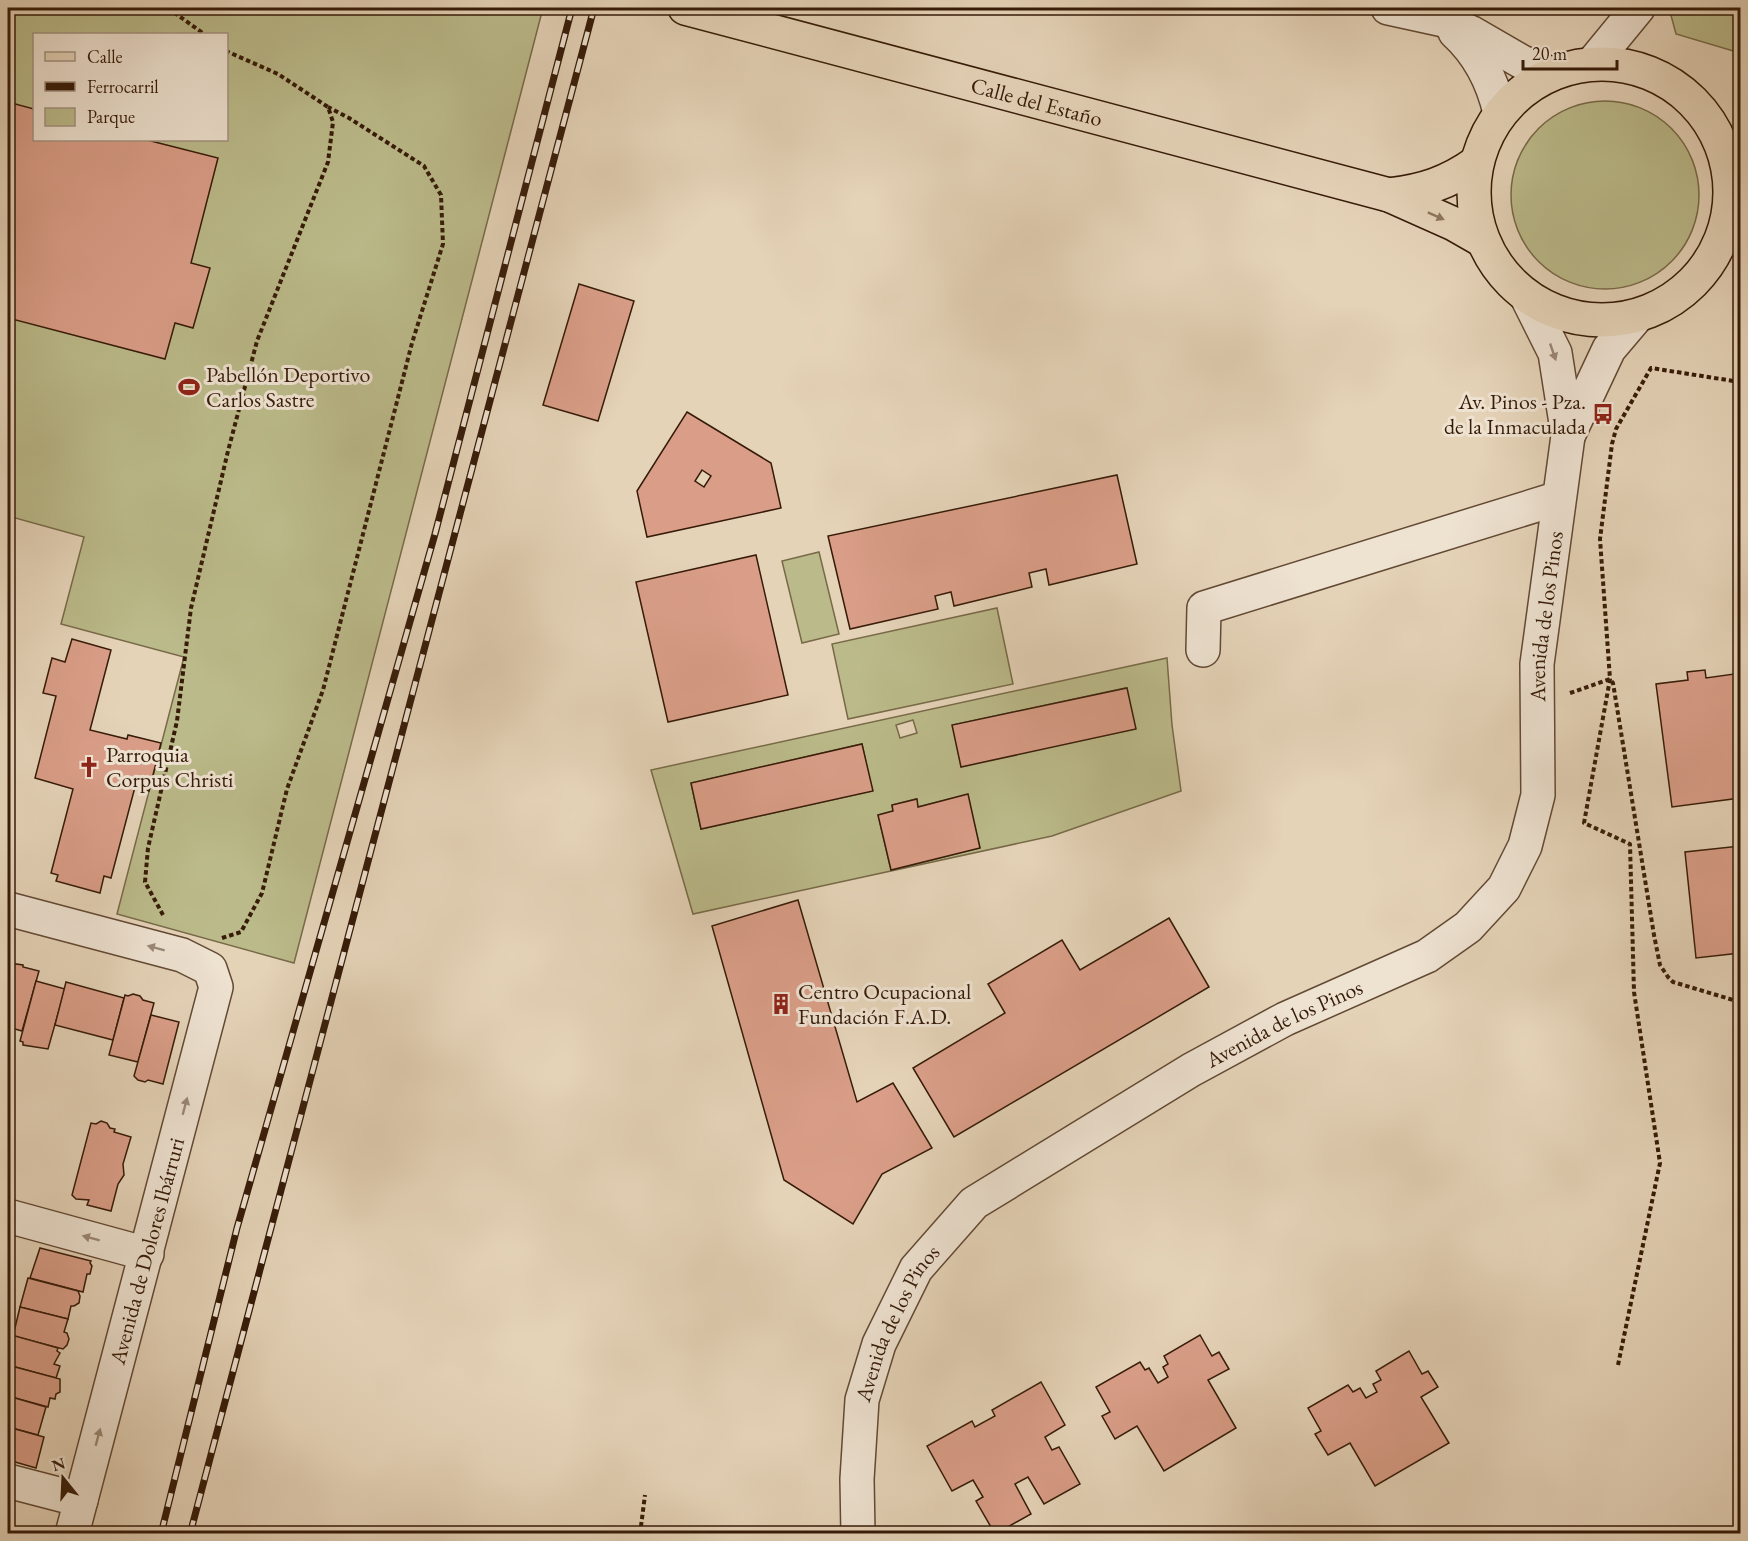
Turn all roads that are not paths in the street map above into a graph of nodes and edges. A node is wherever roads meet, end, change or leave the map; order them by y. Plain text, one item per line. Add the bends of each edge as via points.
1 (688, 8) edge
2 (1388, 8) edge
3 (1638, 8) edge
4 (1443, 20) junction
5 (1592, 64) junction
6 (1551, 74) junction
7 (1500, 113) junction
8 (1729, 142) edge
9 (1476, 163) junction
10 (1389, 195) junction
11 (1729, 239) edge
12 (1482, 240) junction
13 (1528, 299) junction
14 (1637, 316) junction
15 (1568, 436) junction
16 (1559, 498) junction
17 (1203, 650) dead end
18 (8, 909) edge
19 (8, 1216) edge
20 (147, 1254) junction
21 (8, 1481) edge
22 (81, 1500) junction
23 (72, 1533) edge
24 (858, 1533) edge

1 - 10 main road, Calle del Estaño
2 - 4 street
3 - 5 street
4 - 6 street
4 - 7 street via 1468,44 1481,64 1495,91
5 - 6 main road
5 - 8 main road via 1630,67 1665,80 1695,103
6 - 7 main road via 1523,90
7 - 9 main road
8 - 11 main road
9 - 10 main road, Calle del Estaño via 1436,185
9 - 12 main road via 1473,202
10 -> 12 main road, Calle del Estaño
11 - 14 main road via 1699,278 1671,302
12 - 13 main road via 1498,270
13 - 14 main road via 1562,315 1600,321
13 -> 15 street, Avenida de los Pinos via 1555,353
14 - 15 street, Avenida de los Pinos via 1610,349
15 - 16 street, Avenida de los Pinos
16 - 17 street via 1204,608
16 - 24 street, Avenida de los Pinos via 1537,664 1538,795 1525,846 1504,888 1468,927 1427,956 1285,1019 1191,1070 974,1203 916,1269 879,1344 862,1400
20 -> 18 street, Avenida de Dolores Ibárruri via 216,987 211,955 182,955
20 -> 19 street
22 -> 20 street, Avenida de Dolores Ibárruri
21 - 22 street
22 - 23 street, Avenida de Dolores Ibárruri

